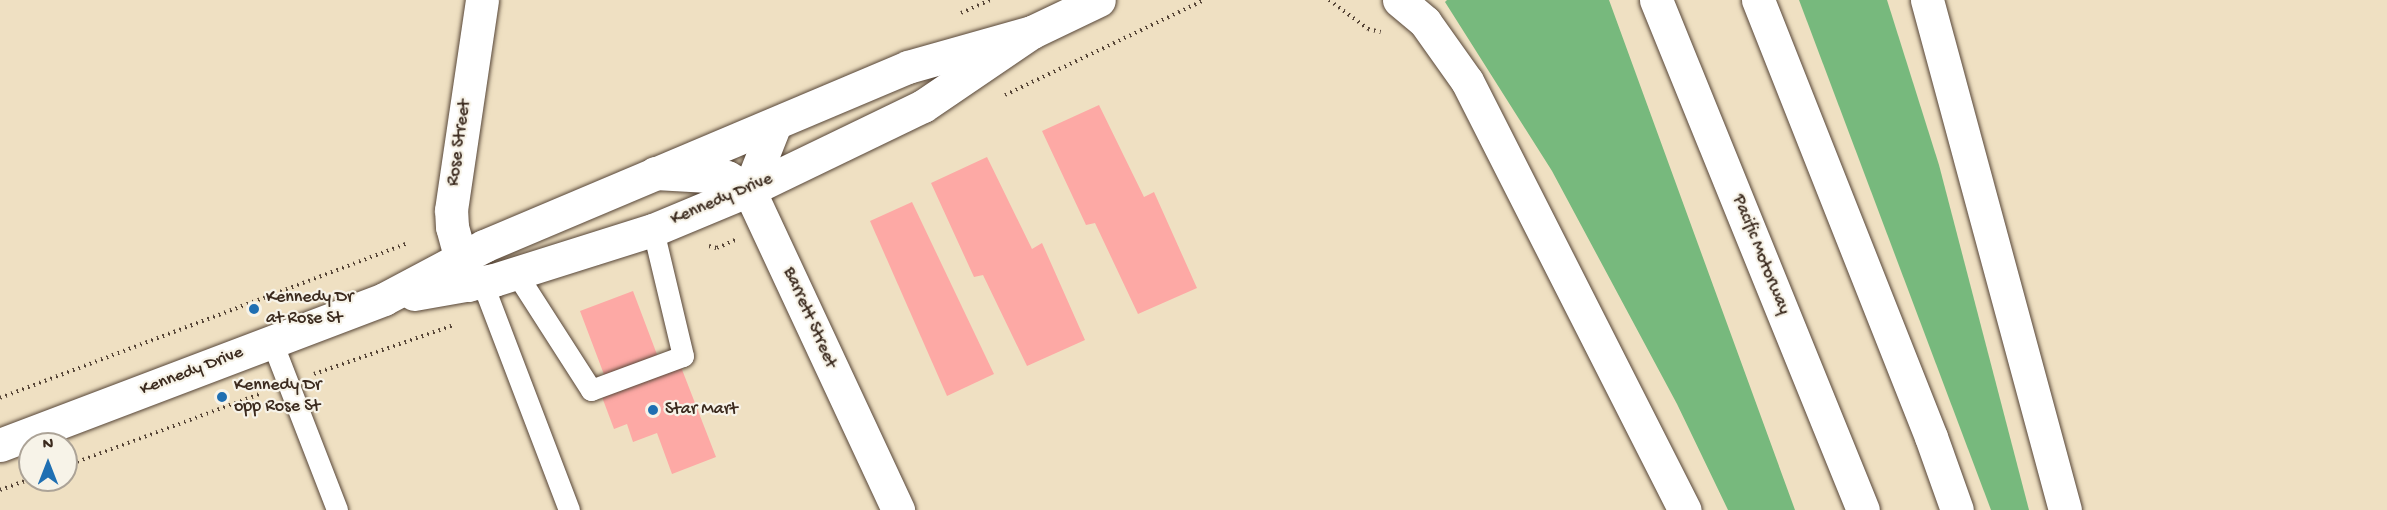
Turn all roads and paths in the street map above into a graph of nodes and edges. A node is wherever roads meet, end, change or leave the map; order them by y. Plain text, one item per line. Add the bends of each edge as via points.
1 (482, 0) edge
2 (1099, 0) edge
3 (1329, 0) edge
4 (1656, 0) edge
5 (1758, 0) edge
6 (1927, 0) edge
7 (1394, 15) edge
8 (1032, 32) junction
9 (774, 124) junction
10 (654, 173) junction
11 (749, 190) junction
12 (418, 240) dead end
13 (735, 240) dead end
14 (657, 241) junction
15 (516, 273) junction
16 (476, 284) junction
17 (272, 342) junction
18 (288, 384) junction
19 (0, 398) edge
20 (0, 445) edge
21 (78, 462) edge
22 (18, 483) edge
23 (0, 490) edge
24 (337, 510) edge
25 (569, 510) edge
26 (898, 510) edge
27 (1685, 510) edge
28 (1863, 510) edge
29 (1957, 510) edge
30 (2065, 510) edge

1 - 16 main road, Rose Street via 451,210 452,227
2 - 8 main road, Kennedy Drive
3 - 7 path via 1368,29 1383,33
4 - 28 main road, Pacific Motorway
5 - 29 main road
6 - 30 main road
7 - 27 main road via 1425,22 1467,81
8 - 9 main road, Kennedy Drive via 908,68
8 - 11 main road, Kennedy Drive via 922,106
9 - 10 main road, Kennedy Drive
9 - 11 main road
10 - 11 main road via 728,177
10 - 16 main road, Kennedy Drive
11 - 14 main road, Kennedy Drive
11 - 26 main road, Barrett Street
12 - 19 path
13 - 14 path via 717,248 692,242
14 - 15 main road, Kennedy Drive
14 - 15 lane via 683,356 591,390
15 - 16 main road, Kennedy Drive
16 - 17 main road, Kennedy Drive via 384,300
16 - 18 path
16 - 25 lane
17 - 18 lane
17 - 20 main road, Kennedy Drive
18 - 21 path
18 - 24 lane
22 - 23 path

